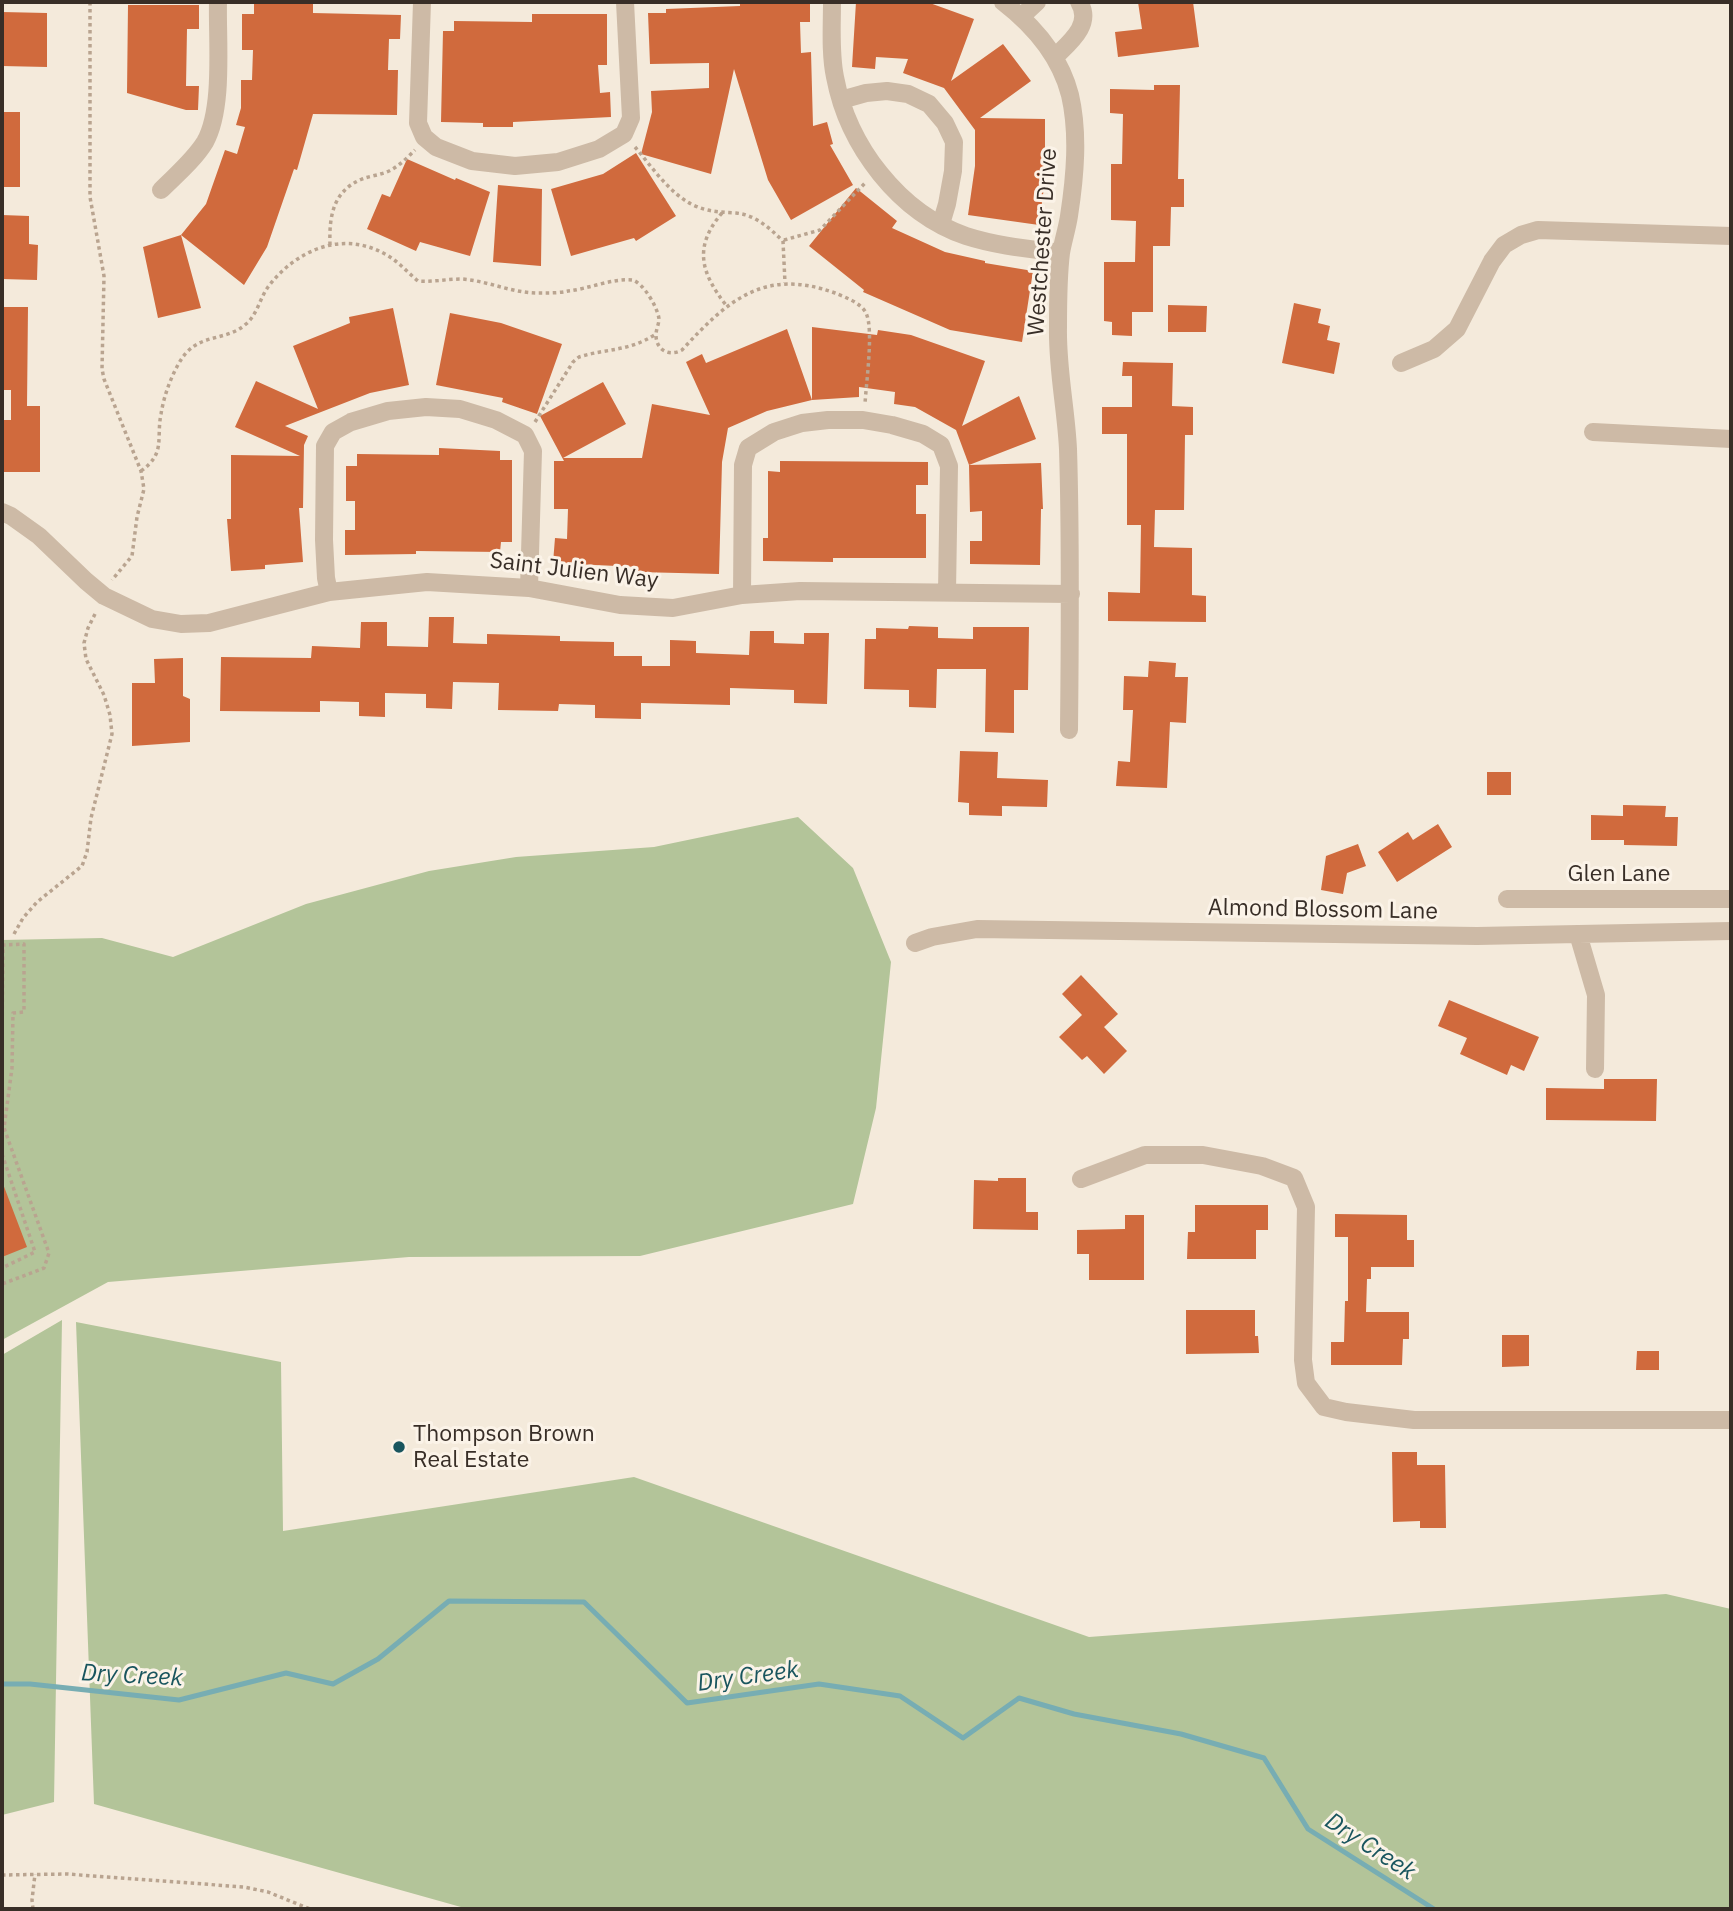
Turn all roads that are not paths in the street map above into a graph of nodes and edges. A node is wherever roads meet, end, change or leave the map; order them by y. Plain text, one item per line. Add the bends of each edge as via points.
1 (218, 2) edge
2 (422, 2) edge
3 (625, 2) edge
4 (832, 2) edge
5 (1003, 2) edge
6 (1037, 2) edge
7 (1079, 2) edge
8 (1022, 16) junction
9 (1055, 57) junction
10 (841, 100) junction
11 (161, 190) dead end
12 (941, 224) junction
13 (1731, 236) edge
14 (1061, 253) junction
15 (1401, 363) dead end
16 (1593, 432) dead end
17 (1731, 439) edge
18 (2, 512) edge
19 (529, 588) junction
20 (329, 592) junction
21 (947, 592) junction
22 (1071, 594) junction
23 (742, 595) junction
24 (1069, 730) dead end
25 (1507, 899) dead end
26 (1731, 899) edge
27 (1731, 931) edge
28 (1578, 934) junction
29 (915, 943) dead end
30 (1595, 1069) dead end
31 (1081, 1179) dead end
32 (1731, 1420) edge

1 - 11 street via 214,121 204,142
2 - 3 street via 418,123 424,137 436,147 472,161 515,166 558,162 599,149 624,134 631,118
4 - 10 street via 834,76
5 - 8 street, Westchester Drive
6 - 8 street
7 - 9 street via 1085,20
8 - 9 street, Westchester Drive
9 - 14 street, Westchester Drive via 1070,94 1075,137 1074,180
10 - 12 street via 848,123 877,170 896,191
10 - 12 street via 887,91 908,94 929,104 945,123 954,142 953,171
12 - 14 street via 997,244
13 - 15 street via 1538,230 1521,234 1504,245 1492,261 1457,329 1434,349
14 - 22 street, Westchester Drive via 1058,330 1068,444
16 - 17 street
18 - 20 street, Saint Julien Way via 39,536 104,596 152,619 209,623
19 - 20 street, Saint Julien Way via 427,582
19 - 20 street via 533,450 525,435 460,409 426,407 388,411 351,422 333,432 325,446 324,540
19 - 23 street, Saint Julien Way via 620,605 673,608
21 - 22 street, Saint Julien Way
21 - 23 street, Saint Julien Way
21 - 23 street via 949,466 941,446 923,434 892,425 828,420 774,432 748,448 743,466
22 - 24 street, Westchester Drive
25 - 26 street, Glen Lane
27 - 28 street, Almond Blossom Lane
28 - 29 street, Almond Blossom Lane via 977,929
28 - 30 street via 1597,995
31 - 32 street via 1145,1155 1203,1156 1262,1166 1294,1178 1306,1207 1306,1383 1324,1407 1414,1420

